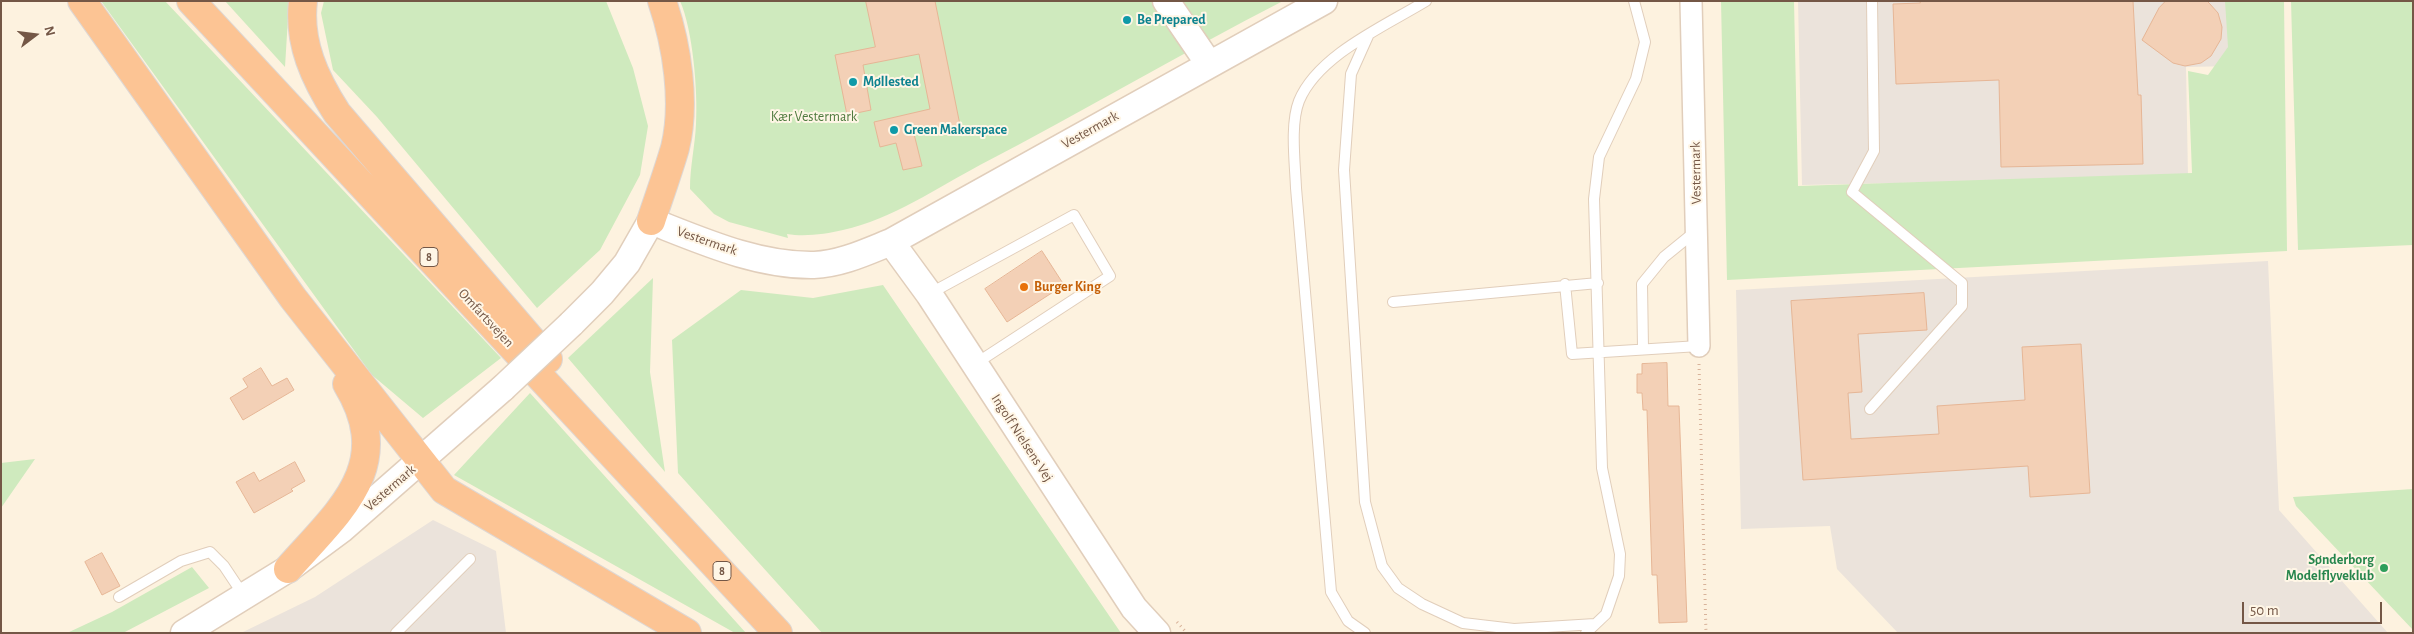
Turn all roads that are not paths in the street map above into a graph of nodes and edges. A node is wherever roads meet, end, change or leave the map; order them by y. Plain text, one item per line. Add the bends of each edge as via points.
1 (82, 1) edge
2 (303, 1) edge
3 (662, 1) edge
4 (1166, 1) edge
5 (1324, 1) edge
6 (1426, 1) edge
7 (1634, 1) edge
8 (1691, 1) edge
9 (1872, 1) edge
10 (192, 2) edge
11 (1368, 36) junction
12 (1209, 64) junction
13 (651, 221) junction
14 (1697, 230) junction
15 (891, 242) junction
16 (1598, 283) junction
17 (1566, 284) junction
18 (929, 294) junction
19 (293, 298) junction
20 (1393, 302) dead end
21 (1699, 346) joint
22 (1643, 348) junction
23 (1599, 351) junction
24 (974, 364) junction
25 (1870, 409) dead end
26 (420, 462) junction
27 (665, 510) junction
28 (470, 559) dead end
29 (288, 569) junction
30 (119, 597) dead end
31 (245, 597) junction
32 (1595, 624) junction
33 (184, 633) edge
34 (396, 633) edge
35 (687, 633) edge
36 (778, 633) edge
37 (1157, 633) edge
38 (1365, 633) edge
39 (1586, 633) edge

1 - 19 highway
2 - 27 highway via 306,48 318,83 336,113 569,383
3 - 13 highway via 676,48 680,97 675,146
4 - 12 street
5 - 12 street, Vestermark
6 - 11 lane
7 - 16 lane via 1645,42 1636,79 1599,157 1594,199
8 - 14 street, Vestermark
9 - 25 lane via 1874,151 1852,192 1962,283 1962,306
10 - 27 highway, Omfartsvejen / 8
11 - 32 lane via 1351,74 1344,170 1365,502 1382,566 1398,588 1422,604 1463,623 1514,629
11 - 38 lane via 1333,57 1312,79 1299,102 1294,135 1331,592 1348,621
12 - 15 street, Vestermark
13 - 15 street, Vestermark via 707,243 763,259 814,265 849,259
13 - 26 street, Vestermark, bridge via 627,263 602,293
14 - 21 street, Vestermark
14 - 22 lane via 1664,257 1642,284
15 - 18 street, Ingolf Nielsens Vej
16 - 17 lane
16 - 23 lane
17 - 20 lane
17 - 23 lane via 1572,354
18 - 24 street, Ingolf Nielsens Vej
18 - 24 lane via 1074,215 1110,276
19 - 26 highway
19 - 29 highway via 354,396 364,423 366,455 353,494
21 - 22 lane
22 - 23 lane
23 - 32 lane via 1602,468 1620,554 1619,576 1606,614
24 - 37 street, Ingolf Nielsens Vej via 1134,608
26 - 29 street, Vestermark via 342,529
26 - 35 highway via 444,490
27 - 36 highway, Omfartsvejen / 8
28 - 34 lane
29 - 31 street, Vestermark
30 - 31 lane via 182,561 210,552
31 - 33 street, Vestermark
32 - 39 lane

